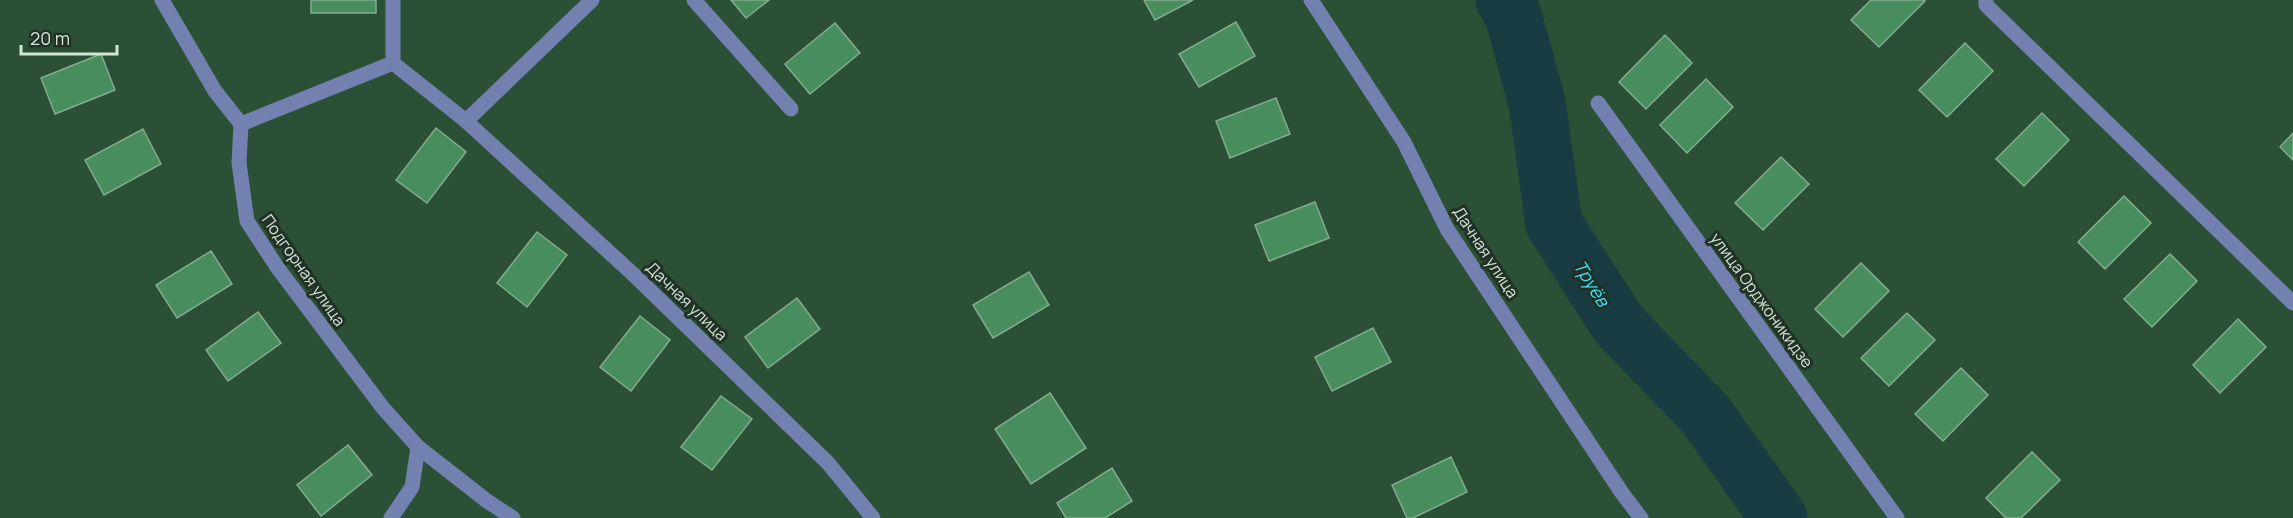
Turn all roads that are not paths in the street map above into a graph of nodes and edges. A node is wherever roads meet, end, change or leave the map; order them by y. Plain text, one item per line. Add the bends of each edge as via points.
1 (162, 0) edge
2 (393, 0) edge
3 (592, 0) edge
4 (694, 0) edge
5 (1311, 0) edge
6 (1986, 0) edge
7 (393, 63) junction
8 (1598, 103) dead end
9 (791, 109) dead end
10 (466, 121) junction
11 (241, 124) junction
12 (2293, 303) edge
13 (418, 447) junction
14 (391, 518) edge
15 (513, 518) edge
16 (873, 518) edge
17 (1641, 518) edge
18 (1897, 518) edge

1 - 11 street via 215,91
2 - 7 street
3 - 10 street
4 - 9 street
5 - 17 street, Дачная улица via 1404,142 1447,229
6 - 12 street
7 - 10 street, Дачная улица
7 - 11 street
8 - 18 street, улица Орджоникидзе
10 - 16 street, Дачная улица via 634,275 820,455
11 - 13 street, Подгорная улица via 239,163 246,220 376,399
13 - 14 street via 412,487
13 - 15 street, Подгорная улица

